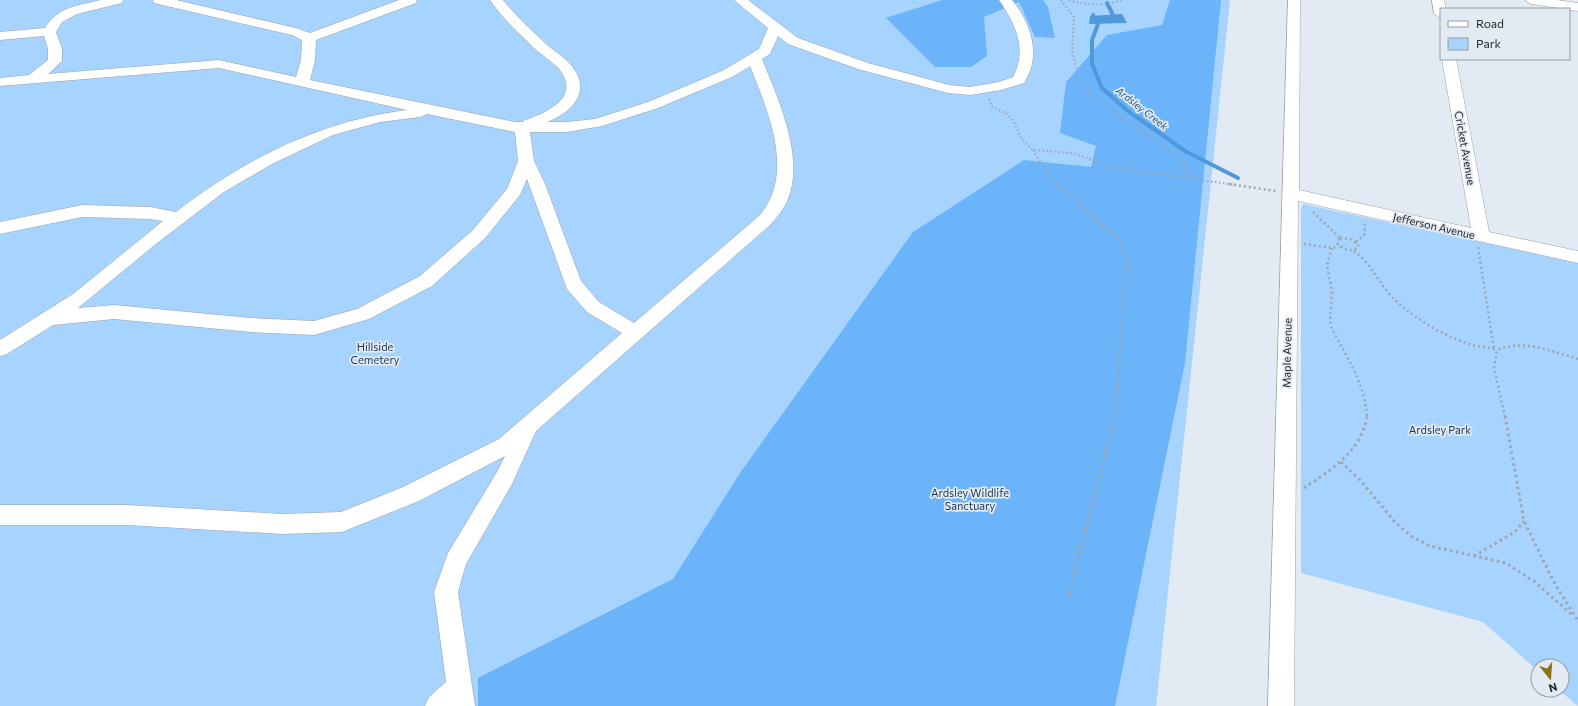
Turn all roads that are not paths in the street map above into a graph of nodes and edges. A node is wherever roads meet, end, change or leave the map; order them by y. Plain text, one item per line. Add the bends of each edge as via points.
1 (117, 0) edge
2 (160, 0) edge
3 (412, 0) edge
4 (496, 0) edge
5 (740, 0) edge
6 (1005, 0) edge
7 (1294, 0) edge
8 (1531, 0) edge
9 (1578, 7) edge
10 (775, 28) junction
11 (49, 32) junction
12 (0, 36) edge
13 (309, 38) junction
14 (754, 57) junction
15 (1449, 60) edge
16 (33, 79) junction
17 (0, 82) edge
18 (302, 83) junction
19 (437, 111) junction
20 (518, 127) junction
21 (526, 161) junction
22 (1290, 194) junction
23 (179, 218) junction
24 (0, 228) edge
25 (1480, 239) junction
26 (1578, 257) edge
27 (49, 318) junction
28 (635, 332) junction
29 (0, 349) edge
30 (529, 424) junction
31 (0, 515) edge
32 (461, 697) edge
33 (438, 706) edge
34 (1281, 706) edge

1 - 11 street via 72,11 57,19
2 - 13 street via 296,32
3 - 13 street
4 - 20 street via 568,71 573,84 572,95 565,107 544,119
5 - 10 street
6 - 10 street via 1021,22 1026,44 1026,66 1019,80 1002,86 970,91 948,89 864,66 792,41
7 - 22 street, Maple Avenue
8 - 9 street
10 - 14 street via 765,50
11 - 12 street
11 - 16 street via 55,49 55,61
13 - 18 street via 308,60
14 - 20 street via 727,74 661,102 597,123 567,127
14 - 28 street via 776,112 781,139 783,188 778,204 765,220
15 - 25 street, Cricket Avenue
16 - 17 street
16 - 18 street via 219,64
18 - 19 street
19 - 20 street
19 - 23 street via 379,118 328,132 266,160 218,188
20 - 21 street
21 - 27 street via 514,191 479,234 426,281 363,314 314,328 251,325 114,312
21 - 28 street via 537,184 573,284 593,307
22 - 25 street, Jefferson Avenue
22 - 34 street, Maple Avenue
23 - 24 street via 150,213 82,211
23 - 27 street via 79,299
25 - 26 street, Jefferson Avenue
27 - 29 street
28 - 30 street
30 - 31 street via 506,445 411,494 342,522 282,524 126,515
30 - 32 street via 505,478 456,560 446,592
32 - 33 street

